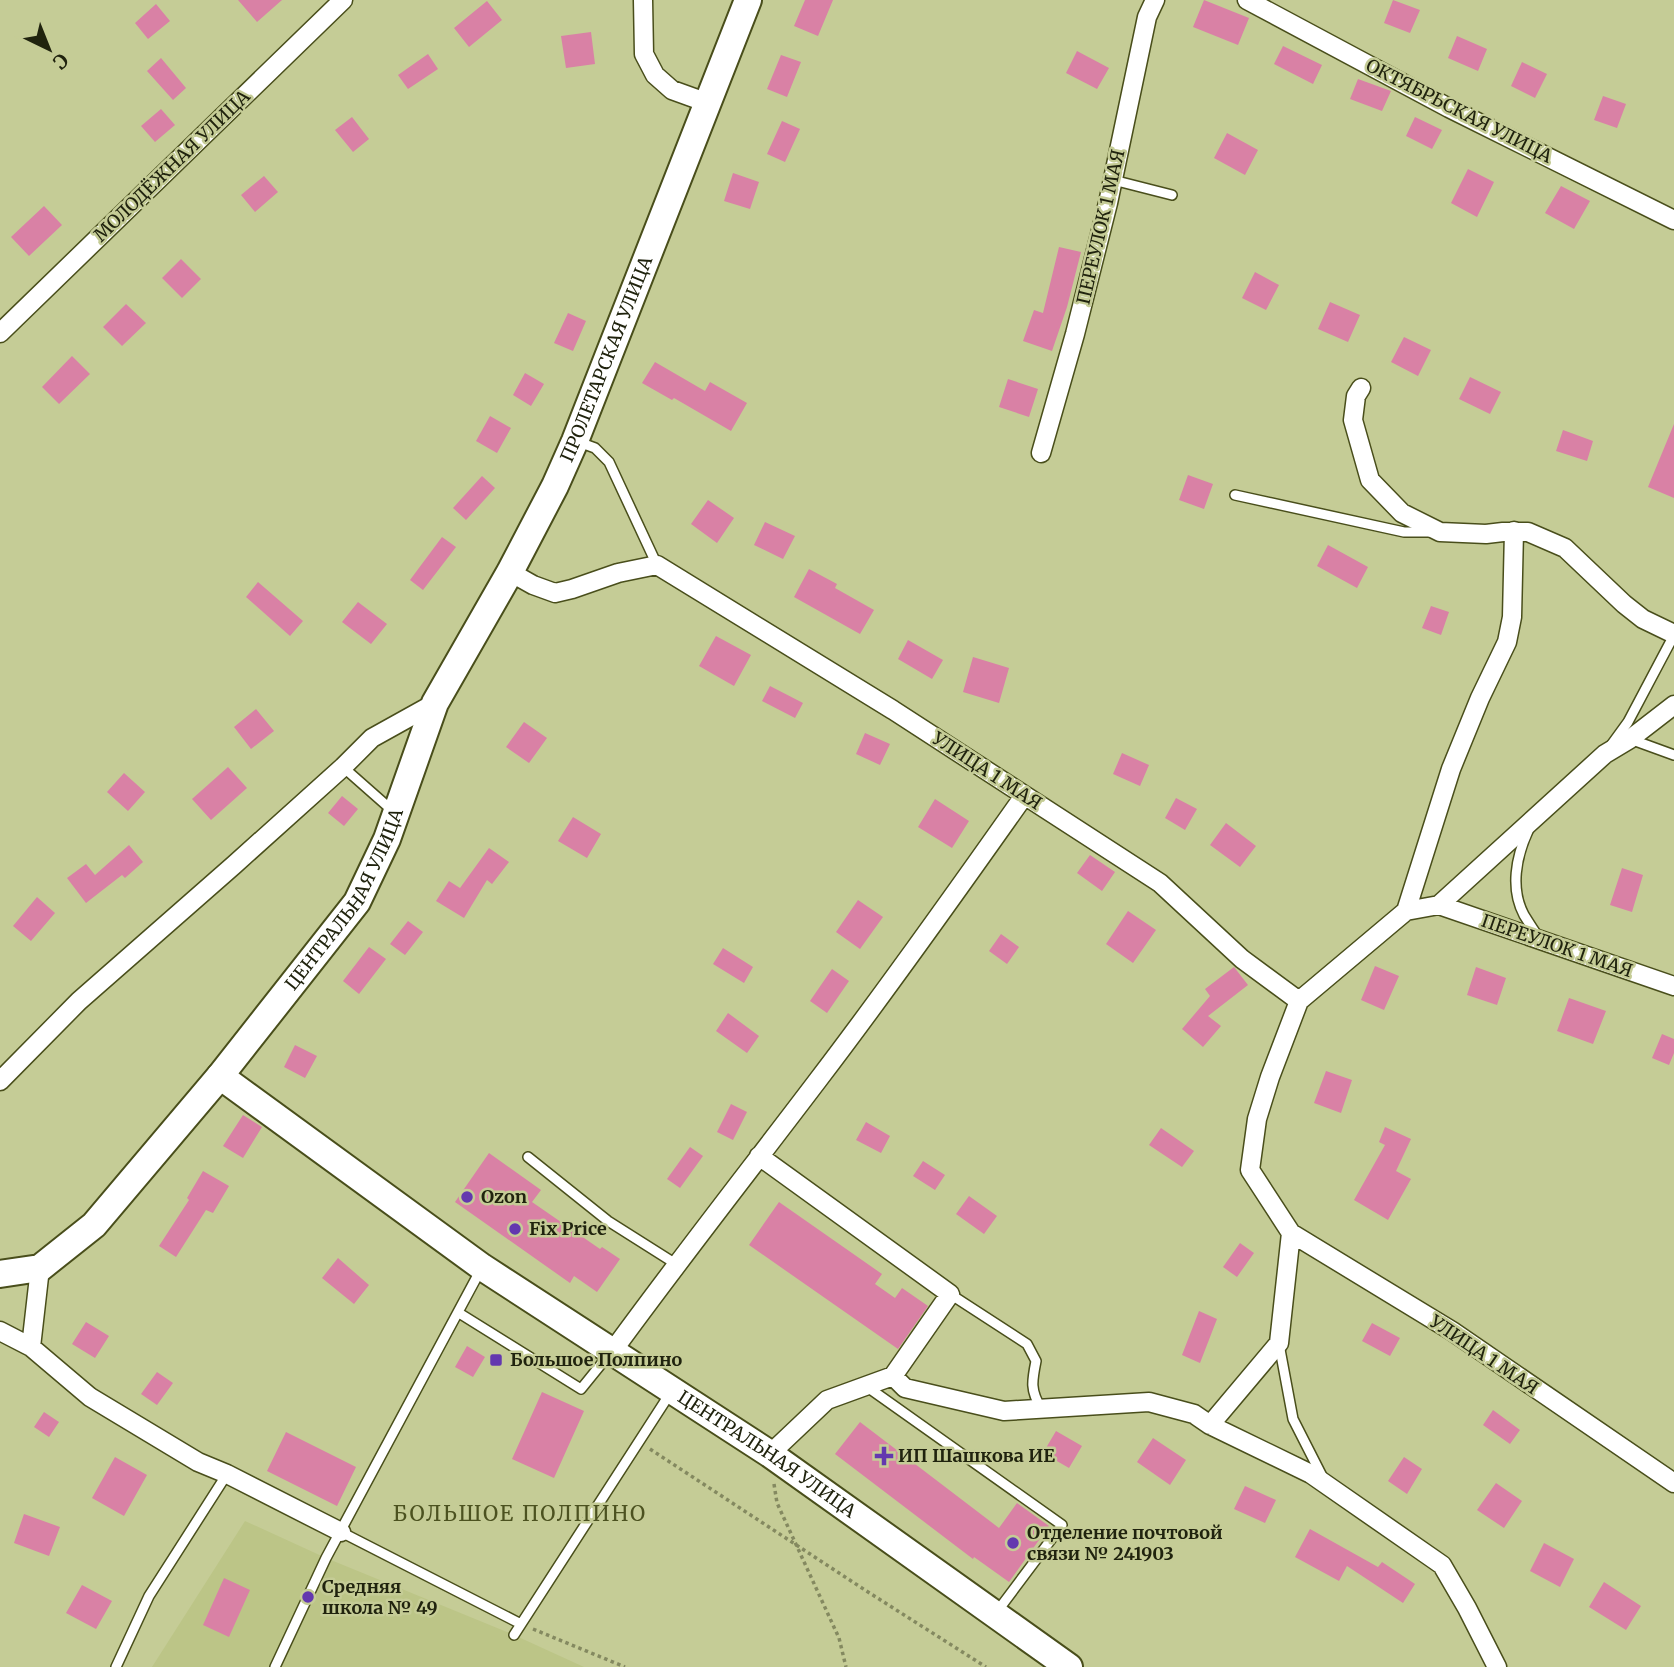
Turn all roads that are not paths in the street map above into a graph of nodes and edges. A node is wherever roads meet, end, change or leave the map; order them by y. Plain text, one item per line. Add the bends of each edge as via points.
1 (343, 0) edge
2 (643, 0) edge
3 (748, 0) edge
4 (1155, 0) edge
5 (1247, 0) edge
6 (708, 103) junction
7 (1113, 180) junction
8 (1172, 195) dead end
9 (1674, 220) edge
10 (0, 333) edge
11 (1362, 388) dead end
12 (575, 441) junction
13 (1041, 453) dead end
14 (1235, 495) dead end
15 (1514, 531) junction
16 (1440, 532) junction
17 (657, 565) junction
18 (510, 572) junction
19 (1674, 635) edge
20 (435, 703) junction
21 (1674, 705) edge
22 (1630, 739) junction
23 (1605, 754) junction
24 (1674, 755) edge
25 (343, 767) junction
26 (1024, 796) junction
27 (396, 814) junction
28 (1534, 819) junction
29 (1439, 905) junction
30 (1406, 911) junction
31 (1540, 940) junction
32 (1674, 986) edge
33 (1299, 1000) junction
34 (220, 1076) junction
35 (0, 1081) edge
36 (759, 1156) junction
37 (528, 1157) dead end
38 (1291, 1233) junction
39 (676, 1264) junction
40 (482, 1267) junction
41 (40, 1268) junction
42 (0, 1273) edge
43 (950, 1294) junction
44 (459, 1313) junction
45 (0, 1331) edge
46 (1279, 1342) junction
47 (31, 1347) junction
48 (611, 1352) junction
49 (893, 1376) junction
50 (866, 1386) junction
51 (671, 1391) junction
52 (1041, 1408) junction
53 (1210, 1425) junction
54 (771, 1454) junction
55 (227, 1474) junction
56 (1674, 1483) edge
57 (1326, 1485) junction
58 (341, 1532) junction
59 (995, 1614) junction
60 (521, 1624) junction
61 (514, 1635) dead end
62 (116, 1667) edge
63 (275, 1667) edge
64 (1069, 1667) edge
65 (1497, 1667) edge

1 - 10 street, МОЛОДЁЖНАЯ УЛИЦА
2 - 6 street via 644,54 655,75 672,90
3 - 6 street, ПРОЛЕТАРСКАЯ УЛИЦА
4 - 7 street, ПЕРЕУЛОК 1 МАЯ via 1147,17
5 - 9 street, ОКТЯБРЬСКАЯ УЛИЦА
6 - 12 street, ПРОЛЕТАРСКАЯ УЛИЦА
7 - 8 lane
7 - 13 street, ПЕРЕУЛОК 1 МАЯ
11 - 16 street via 1356,396 1353,420 1370,480 1402,513
12 - 17 lane via 595,448 609,462
12 - 18 street, ПРОЛЕТАРСКАЯ УЛИЦА
14 - 16 lane via 1404,532
15 - 16 street
15 - 19 street via 1528,532 1564,548 1624,604
15 - 30 street via 1507,642 1451,769
17 - 18 street via 555,593
17 - 26 street, УЛИЦА 1 МАЯ via 894,710
18 - 20 street, ПРОЛЕТАРСКАЯ УЛИЦА
19 - 23 lane via 1628,722
20 - 25 street via 372,738
20 - 27 street, ЦЕНТРАЛЬНАЯ УЛИЦА
21 - 22 street
22 - 23 street
22 - 24 lane
23 - 28 street
25 - 27 lane
25 - 35 street via 79,1001
26 - 33 street, УЛИЦА 1 МАЯ via 1160,883 1242,959
26 - 36 street via 911,956
27 - 34 street, ЦЕНТРАЛЬНАЯ УЛИЦА via 357,902
28 - 29 street
28 - 31 lane via 1524,840 1515,883 1523,913
29 - 30 street
29 - 31 street, ПЕРЕУЛОК 1 МАЯ
30 - 33 street
31 - 32 street, ПЕРЕУЛОК 1 МАЯ
33 - 38 street via 1257,1119 1250,1170
34 - 40 street, ЦЕНТРАЛЬНАЯ УЛИЦА
34 - 41 street, ЦЕНТРАЛЬНАЯ УЛИЦА via 93,1225
36 - 39 street
36 - 43 street
37 - 39 lane via 608,1221
38 - 46 street
38 - 56 street, УЛИЦА 1 МАЯ via 1452,1332
39 - 48 street
40 - 44 lane
40 - 48 street, ЦЕНТРАЛЬНАЯ УЛИЦА
41 - 42 street
41 - 47 street
43 - 49 street
43 - 52 lane via 1027,1344 1036,1361 1031,1383
44 - 48 lane via 581,1389
44 - 58 lane
45 - 47 street
46 - 53 street
46 - 57 lane via 1293,1419
47 - 55 street via 90,1396 198,1462
48 - 51 street, ЦЕНТРАЛЬНАЯ УЛИЦА
49 - 50 street
49 - 52 street via 905,1388 992,1408
50 - 54 street via 827,1400
50 - 59 lane via 1062,1525
51 - 54 street, ЦЕНТРАЛЬНАЯ УЛИЦА
51 - 60 lane
52 - 53 street via 1149,1402 1194,1414
53 - 57 street
54 - 59 street, ЦЕНТРАЛЬНАЯ УЛИЦА
55 - 58 street
55 - 62 lane via 149,1596
57 - 65 street via 1442,1565
58 - 60 lane
58 - 63 lane
59 - 64 street, ЦЕНТРАЛЬНАЯ УЛИЦА
60 - 61 lane

